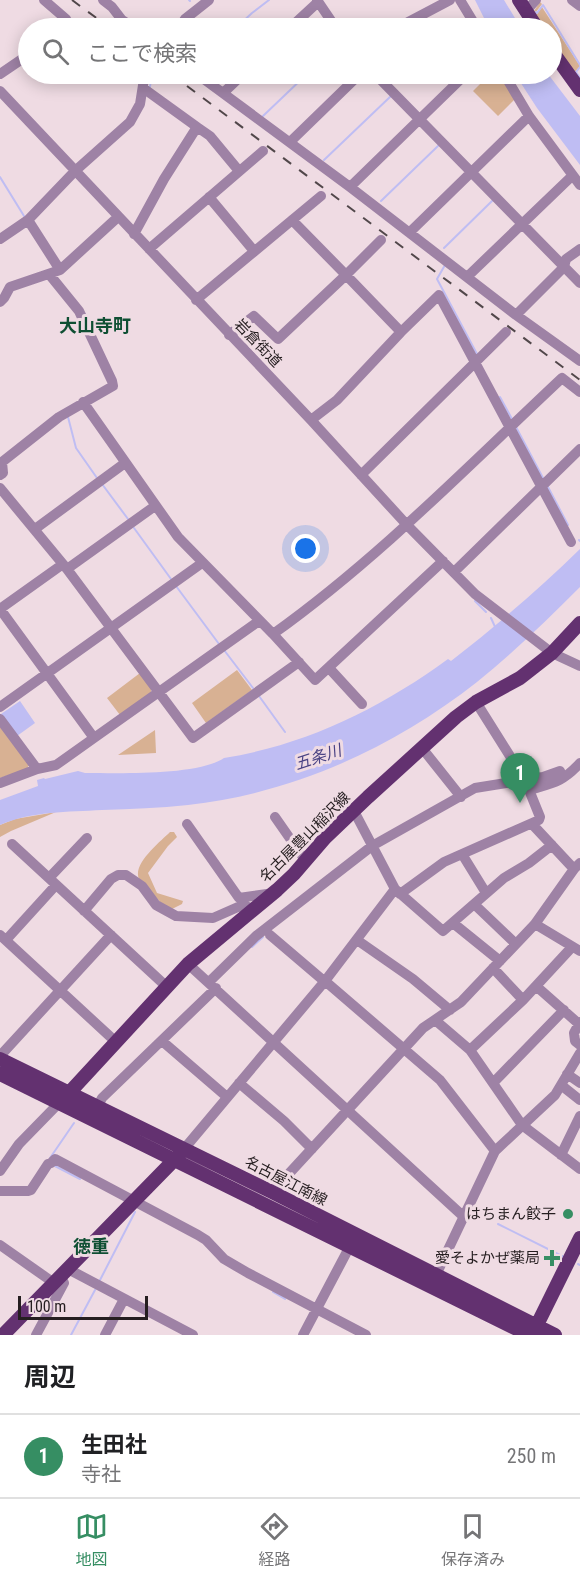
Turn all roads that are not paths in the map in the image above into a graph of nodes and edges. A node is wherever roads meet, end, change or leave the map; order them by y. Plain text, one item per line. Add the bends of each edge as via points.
1 (44, 0) edge
2 (450, 0) edge
3 (460, 0) edge
4 (536, 0) edge
5 (573, 0) edge
6 (317, 1) edge
7 (111, 2) edge
8 (201, 2) edge
9 (522, 6) edge
10 (580, 6) edge
11 (65, 18) edge
12 (121, 18) edge
13 (186, 18) edge
14 (300, 18) edge
15 (329, 18) edge
16 (416, 18) edge
17 (471, 18) edge
18 (18, 62) edge
19 (562, 65) edge
20 (0, 74) edge
21 (142, 84) edge
22 (149, 84) edge
23 (210, 84) edge
24 (232, 84) edge
25 (350, 84) edge
26 (385, 84) edge
27 (455, 84) edge
28 (510, 84) edge
29 (580, 90) edge
30 (0, 91) edge
31 (223, 93) junction
32 (529, 116) junction
33 (419, 118) junction
34 (197, 127) junction
35 (290, 142) junction
36 (263, 151) dead end
37 (75, 171) junction
38 (239, 171) junction
39 (472, 172) junction
40 (572, 176) junction
41 (580, 185) edge
42 (350, 187) junction
43 (321, 196) dead end
44 (209, 197) junction
45 (118, 217) junction
46 (28, 220) junction
47 (292, 220) junction
48 (522, 224) junction
49 (410, 232) junction
50 (2, 234) edge
51 (134, 234) junction
52 (381, 240) dead end
53 (148, 249) junction
54 (580, 249) edge
55 (254, 251) junction
56 (564, 267) junction
57 (60, 270) junction
58 (49, 274) junction
59 (346, 274) junction
60 (467, 277) junction
61 (580, 283) edge
62 (196, 300) junction
63 (0, 302) edge
64 (516, 315) junction
65 (401, 332) junction
66 (506, 332) dead end
67 (229, 335) junction
68 (579, 359) edge
69 (475, 362) junction
70 (580, 392) edge
71 (83, 402) junction
72 (311, 420) junction
73 (510, 427) junction
74 (580, 449) edge
75 (125, 463) junction
76 (0, 475) edge
77 (361, 475) junction
78 (542, 487) junction
79 (0, 488) edge
80 (155, 506) junction
81 (407, 525) junction
82 (34, 529) junction
83 (571, 542) dead end
84 (443, 561) junction
85 (202, 563) junction
86 (65, 566) junction
87 (454, 572) junction
88 (259, 621) junction
89 (580, 623) edge
90 (112, 628) junction
91 (273, 634) junction
92 (552, 653) junction
93 (299, 662) junction
94 (580, 666) edge
95 (329, 668) junction
96 (47, 674) junction
97 (158, 693) junction
98 (476, 702) junction
99 (362, 704) dead end
100 (1, 707) edge
101 (0, 719) edge
102 (94, 738) junction
103 (422, 748) junction
104 (580, 763) edge
105 (37, 769) junction
106 (561, 771) dead end
107 (0, 783) edge
108 (527, 785) junction
109 (461, 797) junction
110 (354, 811) junction
111 (275, 817) dead end
112 (187, 824) dead end
113 (532, 824) junction
114 (87, 838) dead end
115 (12, 844) dead end
116 (552, 845) junction
117 (374, 849) junction
118 (462, 854) junction
119 (305, 860) junction
120 (577, 866) edge
121 (52, 881) junction
122 (397, 892) junction
123 (274, 893) junction
124 (486, 893) junction
125 (474, 904) junction
126 (254, 910) junction
127 (84, 911) junction
128 (453, 923) junction
129 (535, 924) junction
130 (270, 935) dead end
131 (111, 936) junction
132 (3, 940) edge
133 (357, 940) junction
134 (516, 944) junction
135 (576, 949) edge
136 (188, 964) junction
137 (496, 965) junction
138 (325, 981) junction
139 (213, 985) junction
140 (536, 986) junction
141 (167, 987) junction
142 (60, 990) junction
143 (523, 1000) junction
144 (450, 1010) junction
145 (564, 1010) junction
146 (435, 1020) junction
147 (580, 1023) edge
148 (162, 1041) junction
149 (116, 1042) junction
150 (274, 1042) junction
151 (580, 1045) edge
152 (405, 1048) junction
153 (470, 1050) junction
154 (580, 1053) edge
155 (0, 1057) edge
156 (0, 1074) edge
157 (567, 1074) junction
158 (239, 1083) junction
159 (493, 1083) junction
160 (580, 1083) edge
161 (561, 1085) junction
162 (227, 1097) junction
163 (64, 1098) junction
164 (580, 1100) edge
165 (98, 1107) junction
166 (348, 1110) junction
167 (580, 1116) edge
168 (522, 1125) junction
169 (312, 1149) junction
170 (495, 1151) junction
171 (180, 1154) junction
172 (561, 1155) junction
173 (580, 1169) edge
174 (0, 1171) edge
175 (0, 1191) edge
176 (272, 1192) junction
177 (134, 1202) junction
178 (464, 1217) junction
179 (580, 1238) edge
180 (0, 1245) edge
181 (350, 1246) junction
182 (436, 1275) junction
183 (61, 1276) junction
184 (124, 1299) junction
185 (316, 1309) junction
186 (532, 1332) edge
187 (3, 1335) edge
188 (36, 1335) edge
189 (105, 1335) edge
190 (193, 1335) edge
191 (303, 1335) edge
192 (366, 1335) edge
193 (555, 1335) edge

1 - 11 street
2 - 16 street
3 - 17 street
4 - 9 street
5 - 10 street
6 - 14 street
6 - 15 street
7 - 12 street
8 - 13 street
18 - 20 street
19 - 29 main road
21 - 37 street via 140,104 130,122
22 - 34 street
23 - 31 street
24 - 31 street
25 - 35 street
26 - 33 street
27 - 33 street
28 - 32 street
30 - 37 street, 岩倉街道
31 - 35 street
32 - 39 street
32 - 40 street
33 - 39 street
33 - 42 street
34 - 38 street via 210,136
34 - 51 street
35 - 42 street
36 - 38 street
37 - 45 street, 岩倉街道
37 - 46 street
38 - 44 street
39 - 48 street
39 - 49 street
40 - 41 street
40 - 48 street
42 - 49 street
43 - 47 street
44 - 53 street
44 - 55 street
45 - 51 street, 岩倉街道
45 - 57 street
46 - 50 street
46 - 57 street
47 - 55 street
47 - 59 street
48 - 56 street
48 - 60 street
49 - 60 street
51 - 53 street, 岩倉街道
52 - 59 street
53 - 62 street, 岩倉街道
54 - 56 street via 566,259
55 - 62 street
56 - 61 street
56 - 64 street
57 - 58 street
58 - 63 street via 10,287
58 - 71 street via 79,311 112,381 112,386
59 - 65 street
59 - 67 street via 278,339 254,316
60 - 64 street
62 - 67 street, 岩倉街道
64 - 68 street
65 - 69 street via 439,295
65 - 72 street via 337,400
66 - 69 street
67 - 72 street, 岩倉街道
69 - 73 street
69 - 77 street
70 - 73 street via 562,378
71 - 75 street
71 - 76 street via 3,462
72 - 77 street, 岩倉街道
73 - 78 street
73 - 81 street
74 - 78 street
75 - 80 street
75 - 82 street
77 - 81 street, 岩倉街道
78 - 83 street
78 - 87 street
79 - 82 street
80 - 85 street
80 - 86 street
81 - 84 street, 岩倉街道
81 - 91 street
82 - 86 street
84 - 87 street, 岩倉街道
84 - 95 street
85 - 88 street
85 - 90 street
86 - 90 street
86 - 96 street via 0,609
87 - 92 street, 岩倉街道 via 475,594
88 - 91 street
88 - 97 street
89 - 92 main road, 名古屋豊山稲沢線
90 - 96 street
90 - 97 street
91 - 93 street
92 - 94 street
92 - 98 main road, 名古屋豊山稲沢線 via 520,678
93 - 95 street via 315,680
93 - 97 street via 193,738
95 - 99 street
96 - 100 street
96 - 102 street
97 - 102 street
98 - 103 main road, 名古屋豊山稲沢線
98 - 108 street
101 - 105 street
102 - 105 street via 57,765
103 - 109 street
103 - 110 main road, 名古屋豊山稲沢線
104 - 108 street via 560,780
105 - 107 street
106 - 108 street
108 - 109 street via 475,789
108 - 113 street via 540,817
109 - 117 street
110 - 117 street
110 - 119 main road, 名古屋豊山稲沢線
111 - 119 street
112 - 123 street via 239,898
113 - 116 street
113 - 118 street
114 - 121 street
115 - 121 street
116 - 120 street
116 - 124 street
117 - 122 street
117 - 139 street via 256,936
118 - 122 street
118 - 124 street
119 - 123 main road, 名古屋豊山稲沢線
120 - 129 street
121 - 127 street
121 - 132 street
122 - 128 street via 443,932
122 - 133 street
123 - 126 main road, 名古屋豊山稲沢線
124 - 125 street
125 - 128 street
125 - 134 street
126 - 127 street via 237,907 213,918 177,916 156,905 142,886 126,875 118,875
126 - 136 main road, 名古屋豊山稲沢線
127 - 131 street
128 - 137 street
129 - 134 street
129 - 135 street
130 - 138 street
131 - 141 street
131 - 142 street
132 - 142 street
133 - 138 street
133 - 144 street
134 - 137 street
135 - 140 street
136 - 139 street
136 - 141 main road, 名古屋豊山稲沢線
137 - 143 street
137 - 144 street
138 - 150 street
138 - 152 street
139 - 148 street
139 - 150 street
140 - 143 street
140 - 145 street
141 - 149 main road, 名古屋豊山稲沢線
142 - 149 street
142 - 155 street
143 - 153 street
144 - 146 street
145 - 147 street
145 - 159 street
146 - 152 street
146 - 153 street
147 - 151 street via 574,1033
148 - 162 street
148 - 165 street via 102,1098
149 - 163 main road, 名古屋豊山稲沢線
150 - 158 street
150 - 166 street
152 - 166 street
152 - 170 street via 440,1080
153 - 159 street
154 - 157 street
155 - 163 main road, 名古屋江南線
156 - 163 main road, 名古屋江南線
157 - 160 street
157 - 161 street
158 - 162 street
158 - 169 street
159 - 168 street
161 - 164 street
161 - 168 street
162 - 171 street
163 - 165 main road, 名古屋江南線
163 - 171 main road, 名古屋江南線
163 - 174 street
165 - 171 main road, 名古屋江南線
166 - 169 street
166 - 178 street
167 - 172 street
168 - 170 street
168 - 172 street
169 - 176 street
170 - 178 street
171 - 176 main road, 名古屋江南線
171 - 177 main road
171 - 181 main road, 名古屋江南線
172 - 173 street
175 - 177 street via 31,1190 55,1159
176 - 182 main road, 名古屋江南線
177 - 183 main road
177 - 185 street via 198,1235 224,1259
178 - 182 street
179 - 186 main road
180 - 183 street
181 - 185 street
181 - 186 main road, 名古屋江南線
182 - 186 main road, 名古屋江南線
183 - 184 street
183 - 187 main road
183 - 188 street via 63,1283
184 - 189 street
184 - 190 street
185 - 191 street
185 - 192 street
186 - 193 main road, 名古屋江南線

